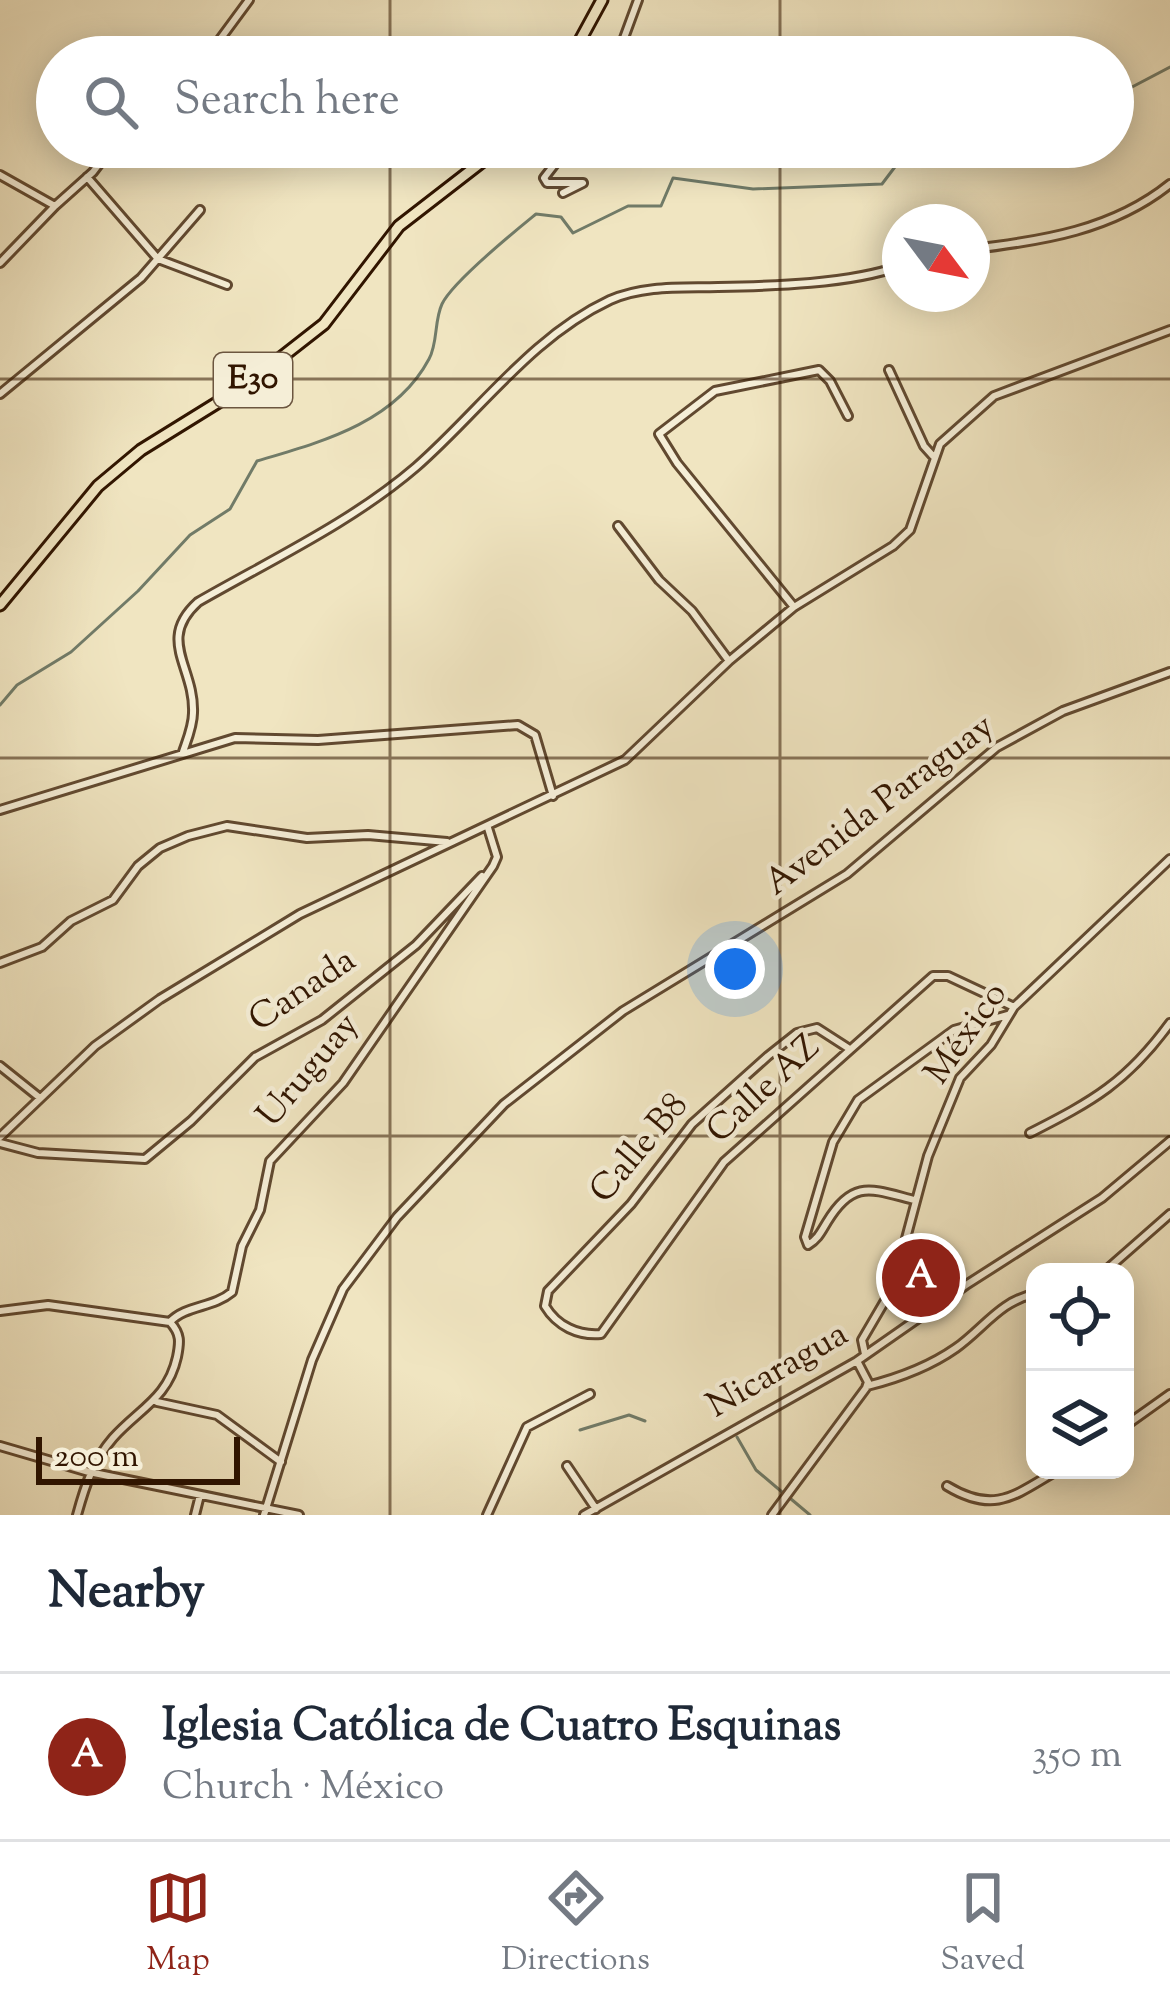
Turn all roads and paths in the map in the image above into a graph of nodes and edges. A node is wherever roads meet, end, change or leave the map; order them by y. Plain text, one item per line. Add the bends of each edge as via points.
1 (249, 0) edge
2 (602, 0) edge
3 (638, 0) edge
4 (222, 36) edge
5 (582, 36) edge
6 (625, 36) edge
7 (94, 168) edge
8 (474, 168) edge
9 (553, 168) edge
10 (0, 176) edge
11 (87, 177) junction
12 (1170, 184) edge
13 (562, 193) dead end
14 (55, 206) junction
15 (200, 210) dead end
16 (990, 246) edge
17 (158, 259) junction
18 (0, 263) edge
19 (882, 271) edge
20 (226, 285) dead end
21 (1170, 330) edge
22 (889, 370) dead end
23 (0, 394) edge
24 (848, 416) dead end
25 (933, 456) junction
26 (618, 526) dead end
27 (0, 605) edge
28 (794, 607) junction
29 (729, 661) junction
30 (1170, 672) edge
31 (183, 752) junction
32 (554, 796) junction
33 (0, 810) edge
34 (488, 828) junction
35 (453, 842) junction
36 (1170, 859) edge
37 (493, 866) junction
38 (0, 963) edge
39 (1014, 1006) junction
40 (1008, 1015) junction
41 (1170, 1024) edge
42 (848, 1048) junction
43 (0, 1066) edge
44 (40, 1098) junction
45 (1030, 1133) dead end
46 (0, 1140) edge
47 (1170, 1142) edge
48 (916, 1200) junction
49 (1170, 1214) edge
50 (1114, 1263) edge
51 (1026, 1297) edge
52 (0, 1311) edge
53 (170, 1322) junction
54 (601, 1334) joint
55 (865, 1354) junction
56 (857, 1361) junction
57 (867, 1386) junction
58 (590, 1394) dead end
59 (1170, 1394) edge
60 (156, 1401) junction
61 (1134, 1420) edge
62 (0, 1446) edge
63 (281, 1462) junction
64 (567, 1466) dead end
65 (89, 1472) junction
66 (1043, 1479) edge
67 (947, 1486) dead end
68 (200, 1495) junction
69 (596, 1509) junction
70 (265, 1511) edge
71 (76, 1515) edge
72 (195, 1515) edge
73 (299, 1515) edge
74 (488, 1515) edge
75 (584, 1515) edge
76 (772, 1515) edge

1 - 4 street
2 - 5 main road
3 - 6 street
7 - 11 street
8 - 27 main road, E30 via 399,226 324,324 98,486
9 - 13 street via 544,180 583,183
10 - 14 street
11 - 14 street
11 - 17 street
12 - 16 street via 1057,239
14 - 18 street
15 - 17 street
17 - 20 street
17 - 23 street
19 - 31 street via 773,286 646,289 543,342 413,470 181,617 176,630 194,709
21 - 25 street via 994,396
22 - 25 street
24 - 28 street via 819,370 715,391 659,434
25 - 28 street via 910,530
26 - 29 street
28 - 29 street
29 - 32 street via 625,760
30 - 63 street, Avenida Paraguay via 997,747 847,874 622,1011 518,1092 397,1217 343,1288
31 - 32 street via 235,738 518,725 535,735
31 - 33 street
32 - 34 street
34 - 35 street
34 - 37 street
35 - 38 street via 307,838 227,826 188,836 138,866 113,900 26,956
35 - 44 street via 300,914 160,999
36 - 39 street, México
37 - 46 street, Canada via 416,946 322,1020 255,1057 145,1160 38,1153
37 - 53 street, Uruguay via 343,1084 270,1161 232,1292
39 - 40 street, México
39 - 42 street, Calle AZ via 940,974
40 - 48 street, México via 960,1078
40 - 48 street via 954,1030 858,1100 833,1142 805,1243 816,1240 849,1193 872,1189
41 - 45 street via 1127,1076
42 - 54 street, Calle AZ via 724,1162
42 - 54 street, Calle B8 via 823,1029 796,1034 692,1124 545,1298 559,1323
43 - 44 street
44 - 46 street
47 - 55 street, Nicaragua via 1102,1198
48 - 55 street, México via 893,1287 862,1340
49 - 50 street
51 - 57 street via 945,1355
52 - 53 street via 48,1305
53 - 60 street via 180,1340
55 - 56 street, Nicaragua
56 - 57 street
56 - 69 street, Nicaragua
57 - 76 street
58 - 74 street via 527,1427
59 - 61 street
60 - 63 street via 217,1415
60 - 65 street
62 - 65 street
63 - 70 street, Avenida Paraguay
64 - 69 street
65 - 68 street
65 - 71 street
66 - 67 street via 1007,1500 971,1500
68 - 70 street
68 - 72 street
69 - 75 street, Nicaragua
70 - 73 street

